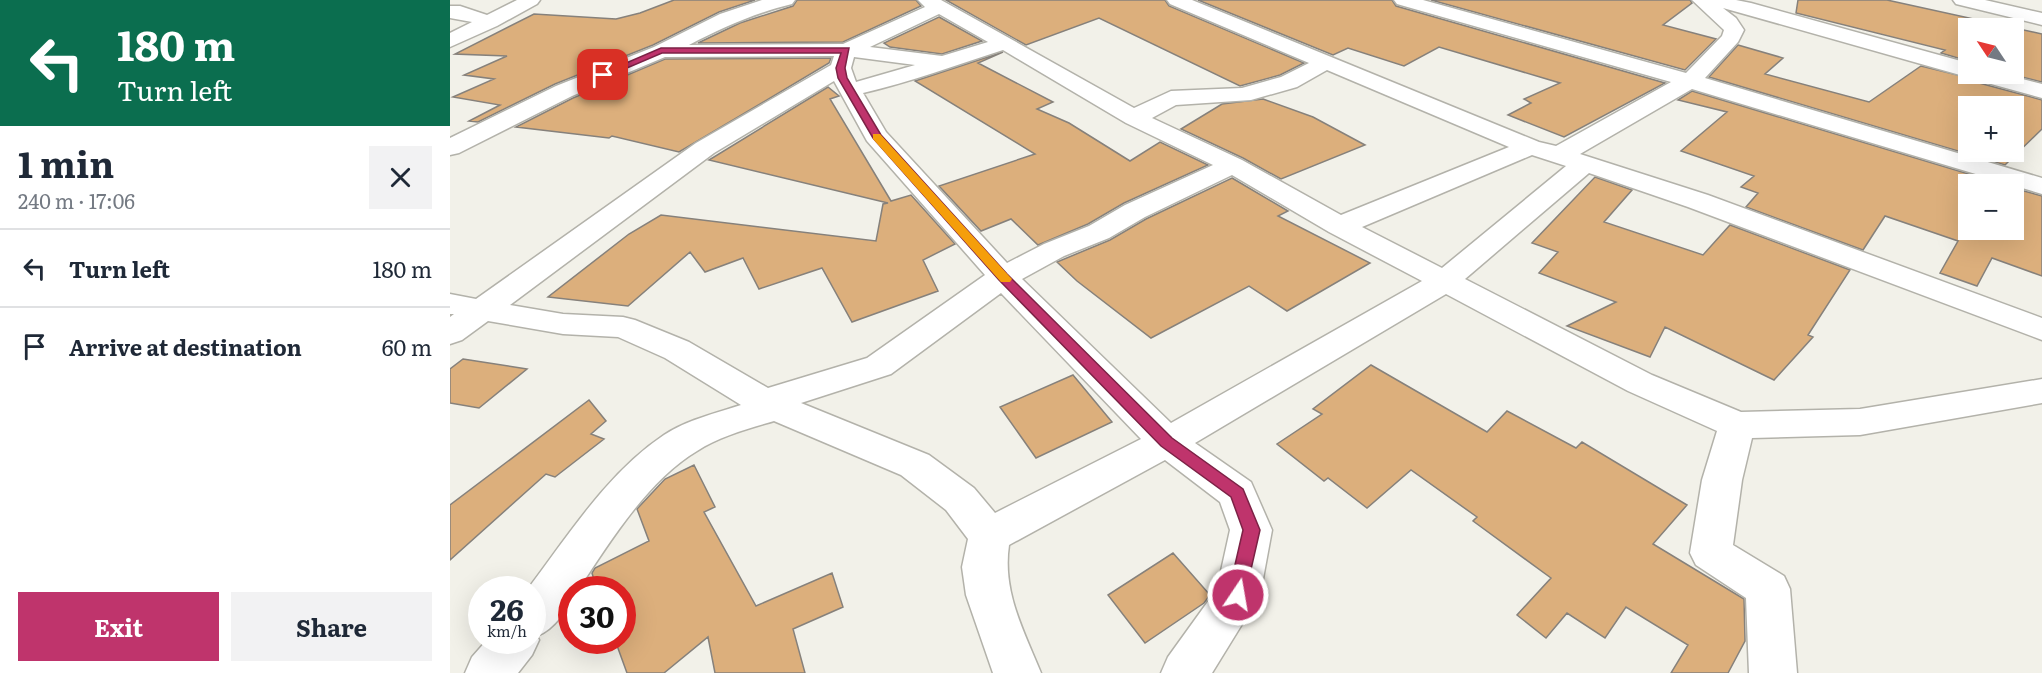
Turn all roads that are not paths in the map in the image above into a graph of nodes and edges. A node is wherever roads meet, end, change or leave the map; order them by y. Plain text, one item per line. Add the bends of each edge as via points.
1 (531, 0) edge
2 (786, 0) edge
3 (1176, 0) edge
4 (1403, 0) edge
5 (1701, 0) edge
6 (1712, 0) edge
7 (1770, 0) edge
8 (1962, 0) edge
9 (933, 4) edge
10 (1751, 9) junction
11 (450, 12) edge
12 (2042, 19) edge
13 (490, 22) junction
14 (450, 41) edge
15 (1005, 43) junction
16 (661, 51) junction
17 (943, 62) junction
18 (1324, 63) junction
19 (1958, 67) edge
20 (845, 69) junction
21 (1690, 81) junction
22 (2017, 84) edge
23 (2042, 91) edge
24 (1134, 118) junction
25 (1530, 147) junction
26 (450, 148) edge
27 (1572, 160) junction
28 (1233, 165) junction
29 (2042, 186) edge
30 (1340, 226) junction
31 (1003, 277) junction
32 (1445, 281) junction
33 (465, 308) edge
34 (2042, 330) edge
35 (450, 333) edge
36 (2042, 391) edge
37 (764, 402) junction
38 (1737, 425) junction
39 (1167, 442) junction
40 (989, 536) junction
41 (546, 599) edge
42 (505, 654) edge
43 (489, 673) edge
44 (1017, 673) edge
45 (1185, 673) edge
46 (1773, 673) edge

1 - 13 street
2 - 16 street via 727,18
3 - 18 street
4 - 21 street
5 - 21 street via 1734,30
6 - 10 street
7 - 10 street
8 - 12 street
9 - 15 street
9 - 20 street
10 - 19 street
11 - 13 street
13 - 14 street
15 - 17 street
15 - 24 street
16 - 20 street
16 - 26 street via 564,91
17 - 20 street
17 - 20 street via 903,77
18 - 24 street via 1289,82 1243,95 1171,98
18 - 25 street
20 - 31 street via 876,136
20 - 33 street via 752,118 606,218 558,256
21 - 27 street
21 - 29 street
22 - 23 street
24 - 28 street
25 - 27 street
25 - 30 street
27 - 32 street
27 - 34 street via 1698,201
28 - 30 street
28 - 31 street
30 - 32 street
31 - 37 street via 879,366
31 - 39 street
32 - 38 street via 1640,383
32 - 39 street
33 - 35 street
33 - 37 street via 563,324 623,327 677,350
36 - 38 street via 1860,422
37 - 40 street via 915,465 960,499
37 - 41 street via 771,408 679,444 645,472
38 - 46 street via 1722,480 1711,553 1768,589
39 - 40 street
39 - 45 street via 1238,493 1251,530 1238,595
40 - 44 street via 984,567 988,595
42 - 43 street

